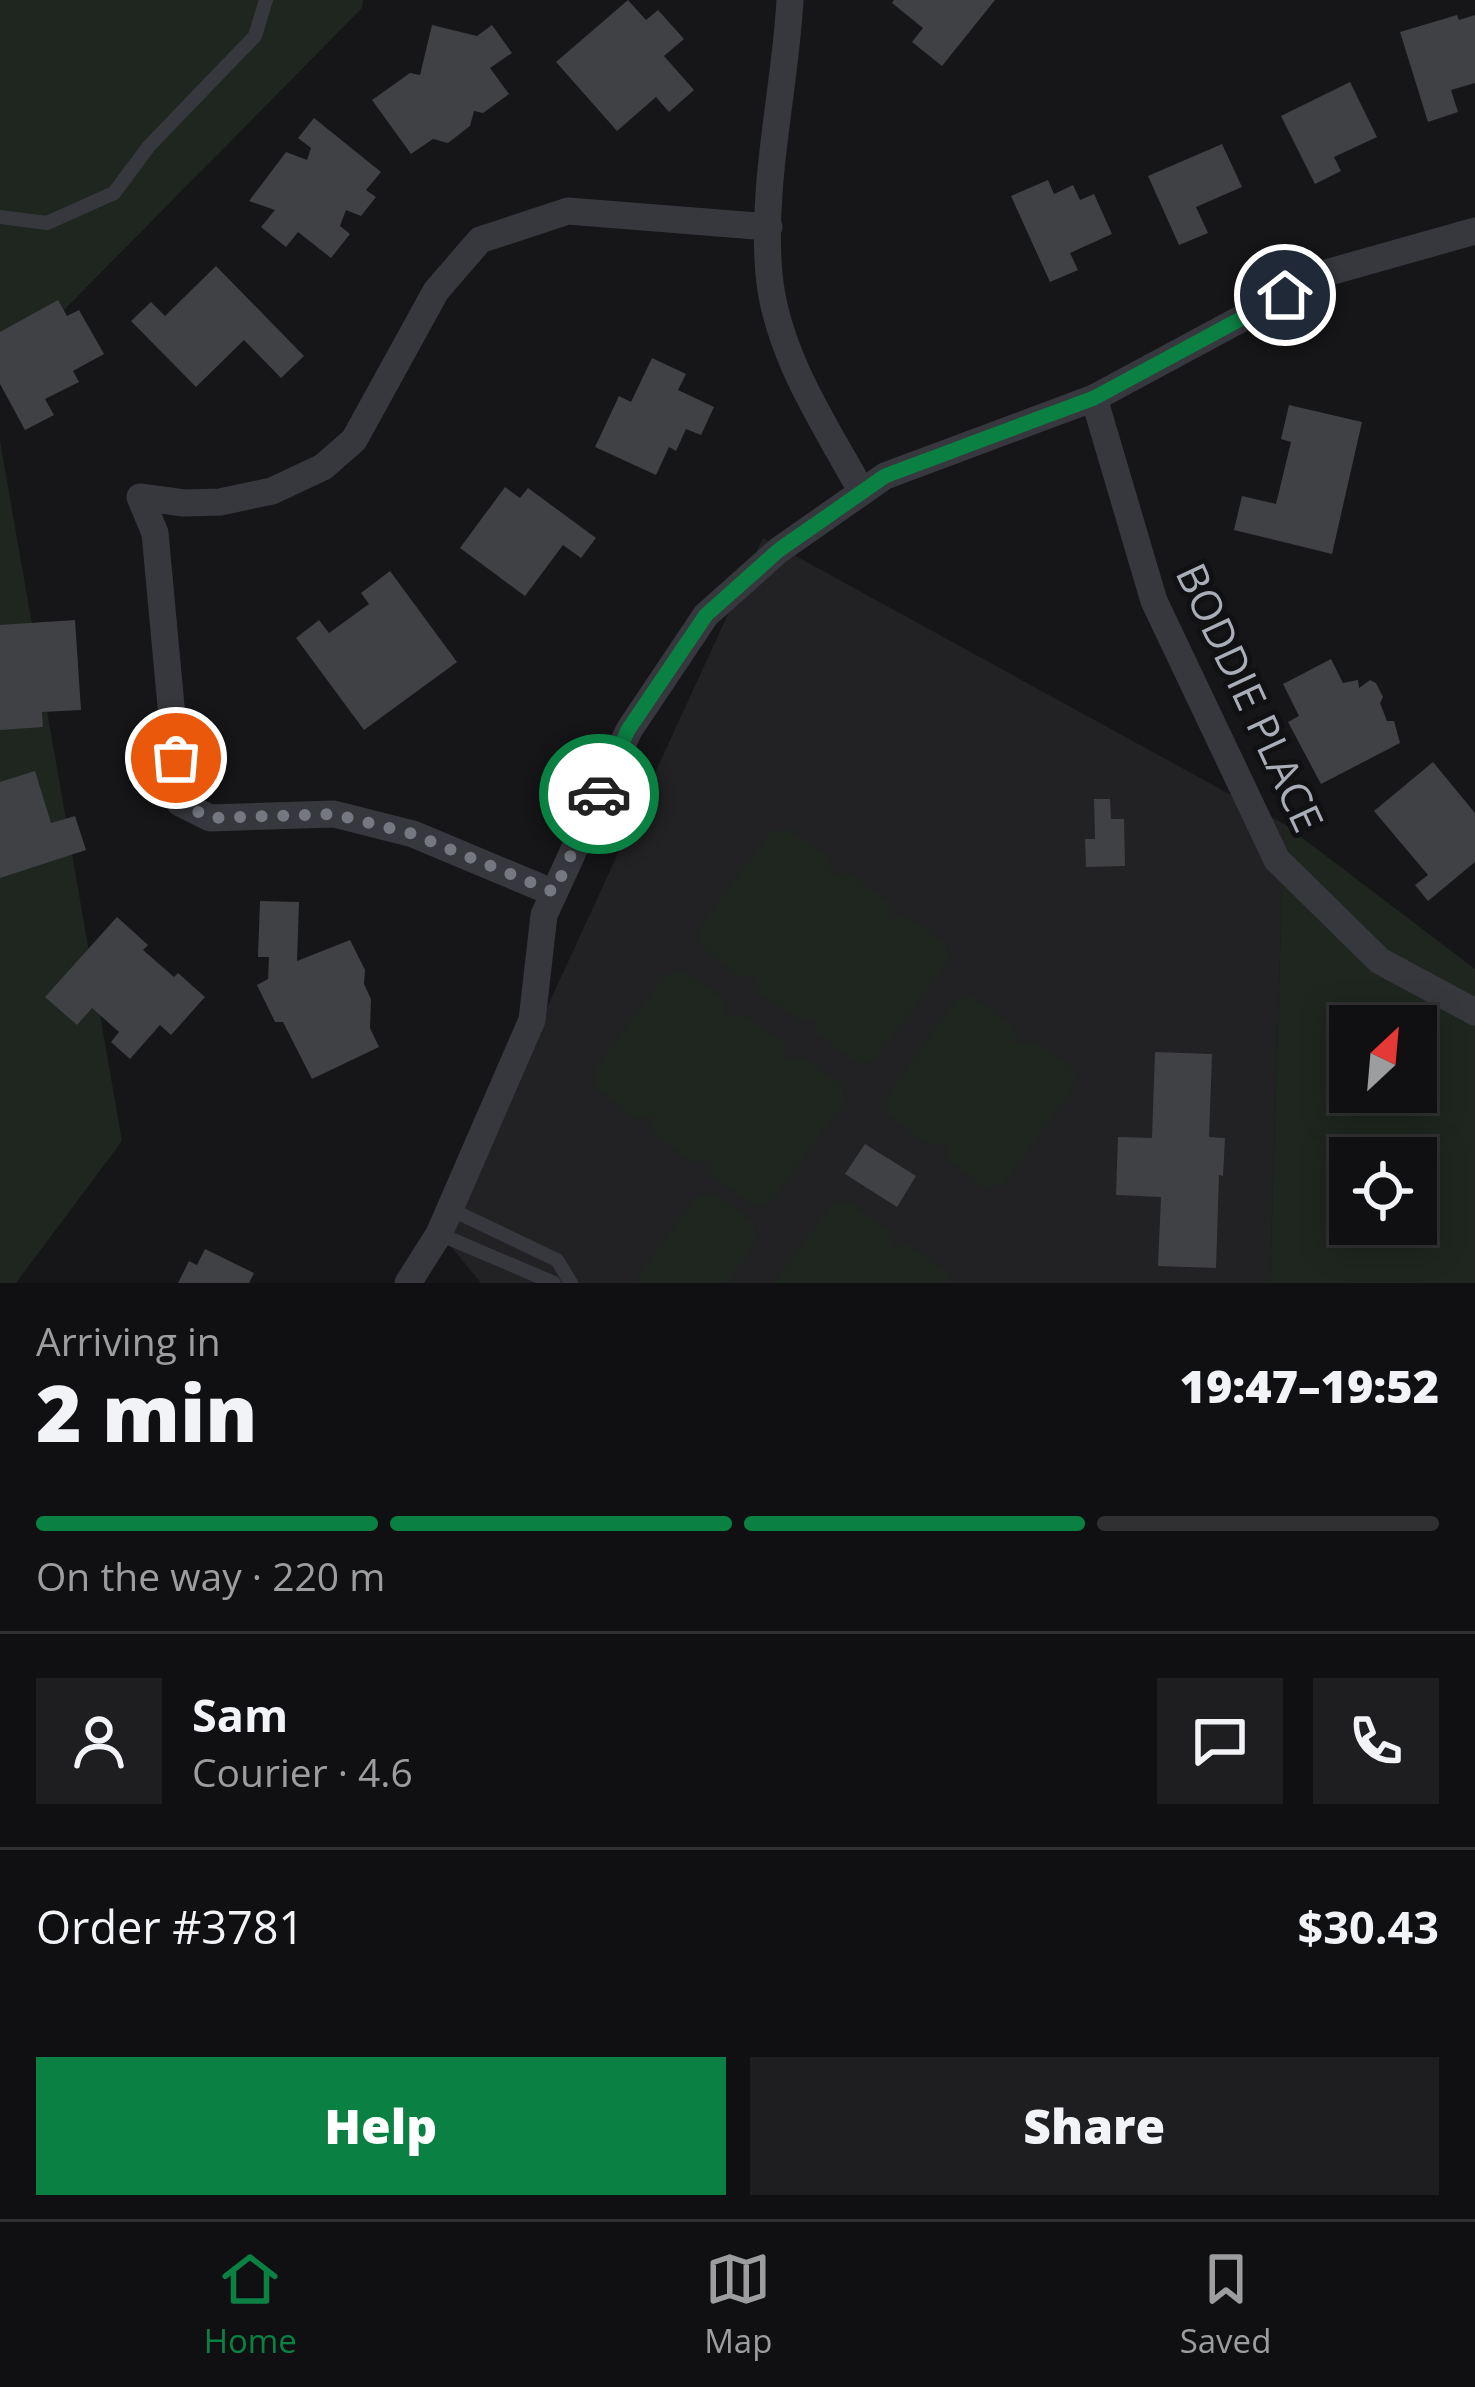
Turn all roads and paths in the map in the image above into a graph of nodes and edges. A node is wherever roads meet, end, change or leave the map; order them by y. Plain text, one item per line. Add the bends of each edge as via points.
1 (266, 0) edge
2 (790, 0) edge
3 (0, 218) edge
4 (769, 227) junction
5 (1475, 231) edge
6 (1094, 398) junction
7 (862, 492) junction
8 (554, 892) junction
9 (1475, 1012) edge
10 (444, 1222) junction
11 (408, 1283) edge
12 (554, 1283) edge
13 (571, 1283) edge

1 - 3 lane via 255,36 114,193 47,223
2 - 4 street
4 - 7 street via 769,277 786,340
4 - 8 street via 568,211 480,240 436,291 353,440 323,467 272,491 220,502 140,497 155,532 181,803 210,818 334,814 413,834
5 - 6 street via 1326,273
6 - 7 street via 885,476
6 - 9 street, BODDIE PLACE via 1154,601 1277,860 1380,961
7 - 8 street via 706,615 628,730
8 - 10 street via 532,1021
10 - 11 street
10 - 12 lane
10 - 13 lane via 557,1260

